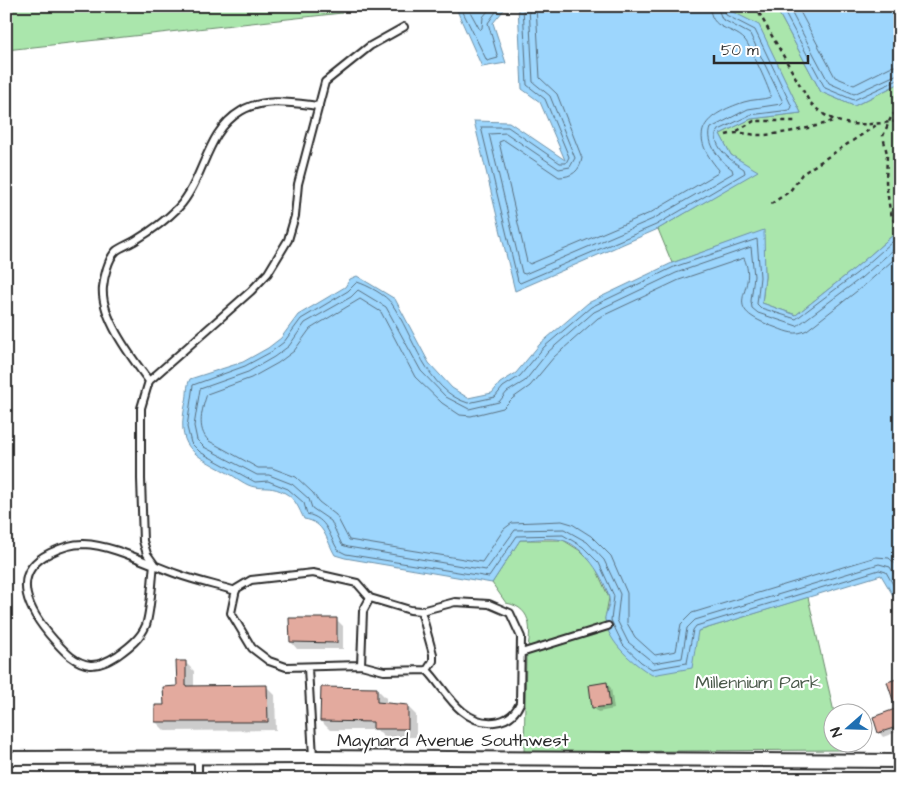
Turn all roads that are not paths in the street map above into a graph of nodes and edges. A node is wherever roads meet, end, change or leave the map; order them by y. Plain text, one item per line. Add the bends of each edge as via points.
1 (404, 26) dead end
2 (319, 106) junction
3 (149, 381) junction
4 (154, 564) junction
5 (236, 591) junction
6 (370, 598) junction
7 (421, 610) junction
8 (608, 626) dead end
9 (521, 653) junction
10 (361, 665) junction
11 (308, 668) junction
12 (428, 670) junction
13 (313, 757) junction
14 (6, 758) edge
15 (198, 758) junction
16 (900, 761) edge
17 (198, 779) edge

1 - 2 lane via 370,46 325,82
2 - 3 lane via 298,184 295,216 282,254 251,291
2 - 3 lane via 270,102 241,111 220,128 191,193 177,209 148,233 116,252 106,274 105,303 129,354
3 - 4 lane via 141,408 141,478 143,541
4 - 4 lane via 102,547 82,544 61,547 40,558 30,568 26,581 27,600 38,622 75,660 91,665 106,662 137,639 146,624
4 - 5 lane
5 - 6 lane via 251,580 313,573 357,583
5 - 11 lane via 231,613 252,648 269,661 286,667
6 - 7 lane via 410,610
6 - 10 lane via 363,611
7 - 9 lane via 455,602 500,608 515,620 521,637
7 - 12 lane via 433,654
8 - 9 lane
9 - 12 lane via 520,703 512,716 498,723 470,717 461,711
10 - 11 lane
10 - 12 lane via 384,671
11 - 13 lane
13 - 15 street, Maynard Avenue Southwest
13 - 16 street, Maynard Avenue Southwest
14 - 15 street, Maynard Avenue Southwest
15 - 17 lane

